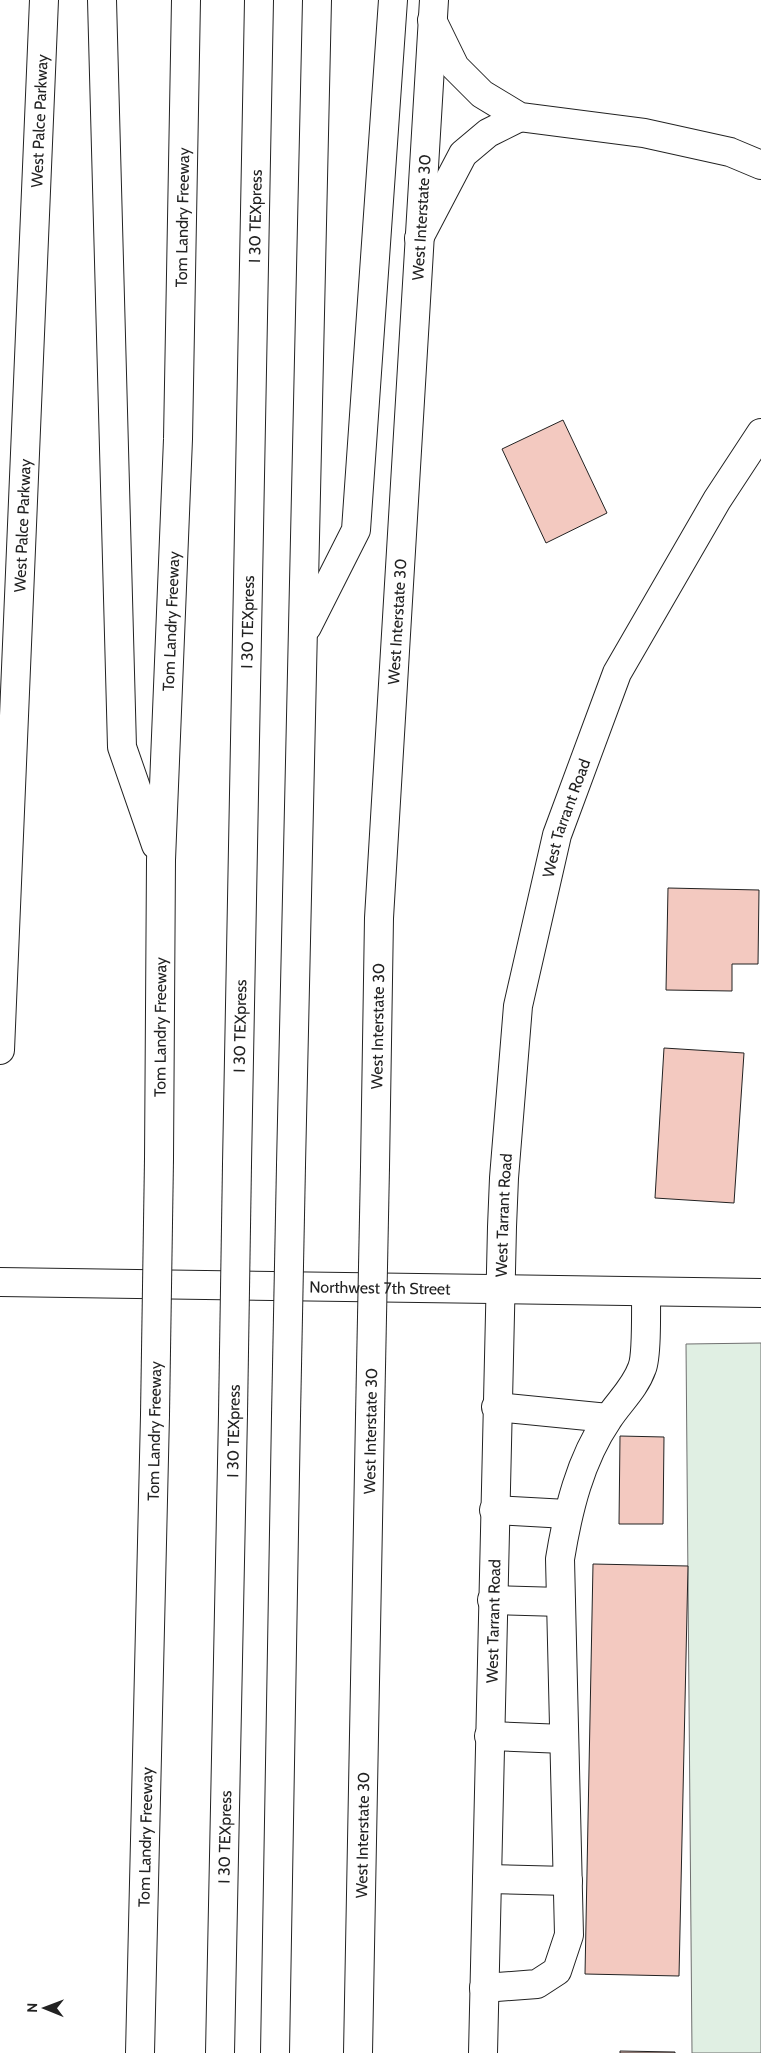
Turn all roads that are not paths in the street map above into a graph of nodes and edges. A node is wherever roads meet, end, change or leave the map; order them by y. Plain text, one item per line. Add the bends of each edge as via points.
1 (44, 0) edge
2 (102, 0) edge
3 (186, 0) edge
4 (259, 0) edge
5 (317, 0) edge
6 (393, 0) edge
7 (433, 10) edge
8 (520, 117) junction
9 (761, 165) edge
10 (419, 238) junction
11 (761, 433) edge
12 (304, 632) junction
13 (161, 860) junction
14 (0, 1050) edge
15 (0, 1282) edge
16 (500, 1290) junction
17 (646, 1292) junction
18 (761, 1293) edge
19 (496, 1407) junction
20 (608, 1418) junction
21 (494, 1510) junction
22 (567, 1514) junction
23 (492, 1600) junction
24 (561, 1602) junction
25 (489, 1736) junction
26 (564, 1738) junction
27 (487, 1880) junction
28 (568, 1881) junction
29 (484, 1988) junction
30 (140, 2053) edge
31 (220, 2053) edge
32 (275, 2053) edge
33 (358, 2053) edge
34 (483, 2053) edge

1 - 14 main road, West Palce Parkway
2 - 13 main road via 122,747
3 - 13 main road, Tom Landry Freeway via 178,439
4 - 31 main road, I 30 TEXpress, bridge
5 - 12 main road
6 - 12 main road via 356,530
7 - 8 main road via 455,67 482,94
7 - 10 main road, West Interstate 30
8 - 9 main road via 644,133 730,152
8 - 10 main road via 488,133 463,154
10 - 33 main road, West Interstate 30, bridge via 379,918
11 - 16 main road, West Tarrant Road via 717,500 617,673 557,835 518,1006 504,1178
12 - 32 main road, bridge
13 - 30 main road, Tom Landry Freeway, bridge via 155,1415
15 - 16 main road, Northwest 7th Street
16 - 17 main road, Northwest 7th Street
16 - 19 main road, West Tarrant Road
17 - 18 main road, Northwest 7th Street
17 - 20 main road via 643,1367 628,1395
19 - 20 main road
19 - 21 main road, West Tarrant Road
20 - 22 main road via 588,1453
21 - 22 main road
21 - 23 main road, West Tarrant Road
22 - 24 main road via 560,1559
23 - 24 main road
23 - 25 main road, West Tarrant Road
24 - 26 main road
25 - 26 main road
25 - 27 main road, West Tarrant Road
26 - 28 main road
27 - 28 main road
27 - 29 main road, West Tarrant Road
28 - 29 main road via 569,1935 557,1971 537,1984
29 - 34 main road, West Tarrant Road

